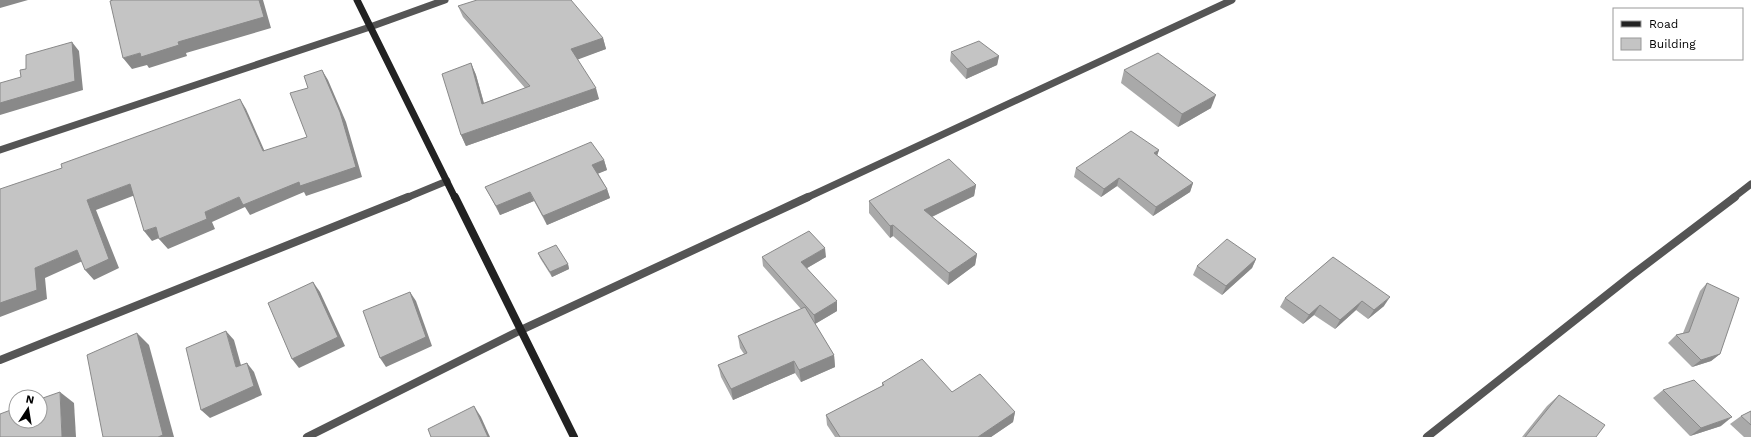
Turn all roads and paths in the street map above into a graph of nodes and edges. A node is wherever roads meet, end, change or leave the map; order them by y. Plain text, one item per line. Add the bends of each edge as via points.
1 (357, 0) edge
2 (445, 0) edge
3 (1232, 0) edge
4 (370, 27) junction
5 (0, 150) edge
6 (447, 181) junction
7 (1751, 184) edge
8 (521, 330) junction
9 (0, 360) edge
10 (307, 437) edge
11 (574, 437) edge
12 (1427, 437) edge

1 - 4 street
2 - 4 street
3 - 8 street
4 - 5 street
4 - 6 street
6 - 8 street
6 - 9 street
7 - 12 street
8 - 10 street
8 - 11 street

